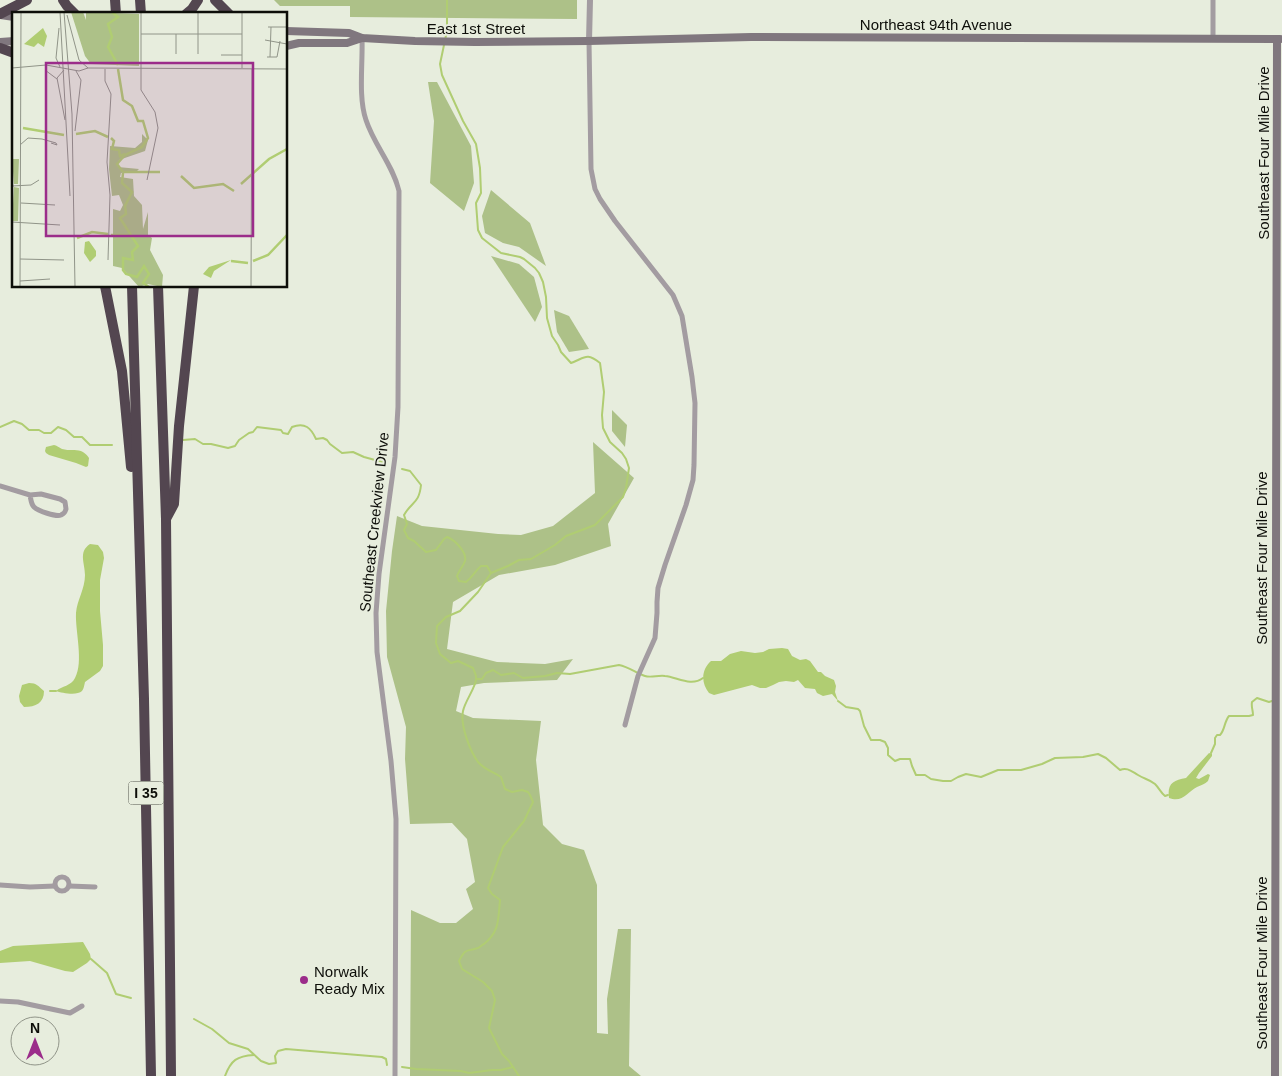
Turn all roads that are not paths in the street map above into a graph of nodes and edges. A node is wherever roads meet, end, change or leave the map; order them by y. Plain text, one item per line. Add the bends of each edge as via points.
1 (27, 0) edge
2 (63, 0) edge
3 (198, 0) edge
4 (215, 0) edge
5 (590, 0) edge
6 (1213, 0) edge
7 (73, 12) edge
8 (188, 12) edge
9 (227, 12) edge
10 (0, 15) edge
11 (288, 31) edge
12 (362, 38) junction
13 (1213, 39) junction
14 (1280, 39) edge
15 (589, 41) junction
16 (288, 46) edge
17 (0, 48) edge
18 (12, 52) edge
19 (105, 288) edge
20 (132, 288) edge
21 (158, 288) edge
22 (194, 288) edge
23 (0, 486) edge
24 (30, 495) junction
25 (138, 510) junction
26 (166, 519) junction
27 (625, 725) dead end
28 (0, 885) edge
29 (55, 886) junction
30 (69, 886) junction
31 (96, 887) dead end
32 (0, 1001) edge
33 (82, 1006) dead end
34 (151, 1076) edge
35 (171, 1076) edge
36 (395, 1076) edge
37 (1275, 1076) edge

1 - 10 highway
2 - 7 highway
3 - 8 highway
4 - 9 highway
5 - 15 street
6 - 13 street
11 - 12 main road, East 1st Street via 349,33
12 - 15 main road, East 1st Street via 475,42
12 - 16 main road, East 1st Street via 346,43
12 - 36 street, Southeast Creekview Drive via 364,114 399,191 398,407 376,613 377,652 396,819
13 - 14 main road, Northeast 94th Avenue
13 - 15 main road, Northeast 94th Avenue via 751,37
14 - 37 main road, Southeast Four Mile Drive
15 - 27 street via 591,169 595,189 615,221 673,294 682,316 695,403 693,480 658,588 655,638 638,676
17 - 18 highway
19 - 25 highway via 122,370 132,482
20 - 25 highway, I 35
21 - 26 highway, I 35
22 - 26 highway via 178,426 174,504
23 - 24 street
24 - 24 street via 41,494 62,500 66,505 65,512 56,515 38,510
25 - 34 highway, I 35
26 - 35 highway, I 35
28 - 29 street
29 - 30 street via 62,892
29 - 30 street via 56,880 62,877
30 - 31 street
32 - 33 street via 70,1013

